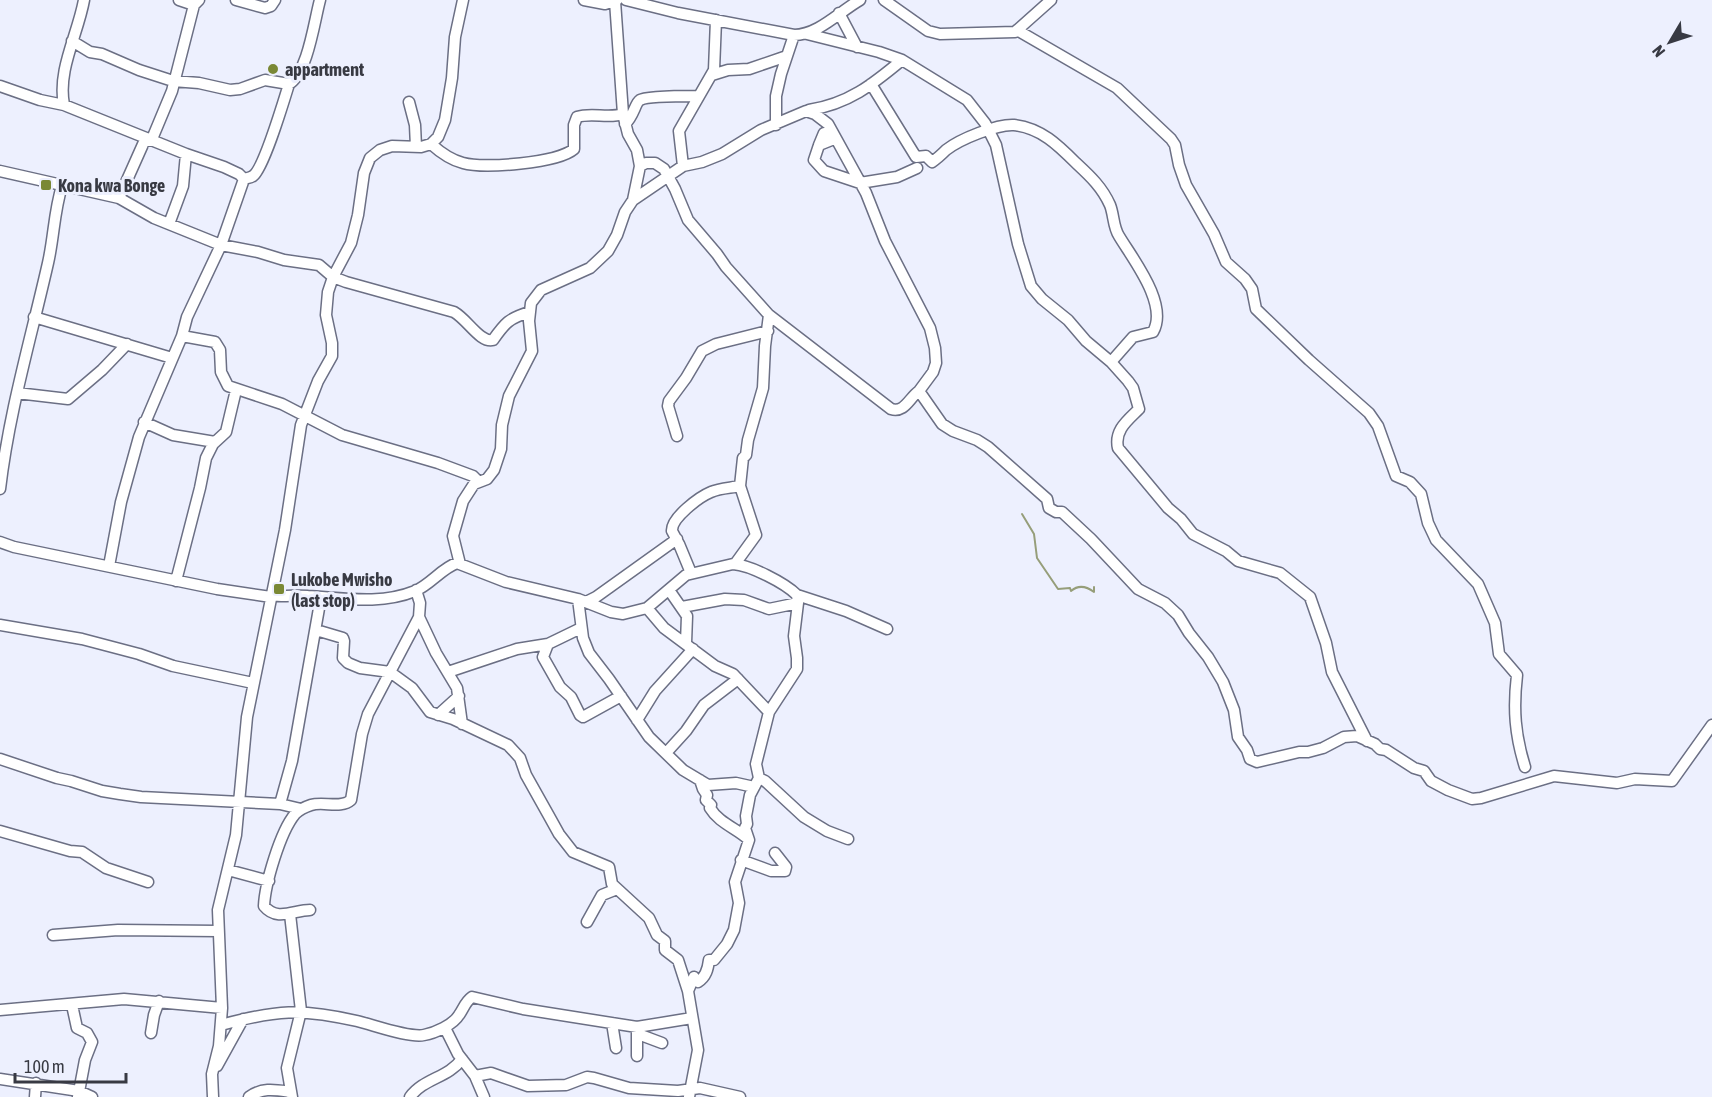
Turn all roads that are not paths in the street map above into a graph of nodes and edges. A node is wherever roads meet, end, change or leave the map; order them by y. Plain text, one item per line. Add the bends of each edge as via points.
1 (84, 0) edge
2 (179, 0) edge
3 (236, 0) edge
4 (275, 0) edge
5 (320, 0) edge
6 (463, 0) edge
7 (584, 0) edge
8 (616, 0) edge
9 (626, 0) edge
10 (860, 0) edge
11 (884, 0) edge
12 (1051, 0) edge
13 (196, 2) edge
14 (839, 13) junction
15 (716, 20) junction
16 (1017, 30) junction
17 (807, 34) junction
18 (794, 35) junction
19 (72, 41) junction
20 (857, 47) junction
21 (787, 56) junction
22 (902, 60) junction
23 (712, 75) junction
24 (173, 81) junction
25 (289, 84) junction
26 (872, 84) junction
27 (0, 86) edge
28 (698, 96) junction
29 (409, 102) dead end
30 (64, 105) junction
31 (806, 111) junction
32 (624, 119) junction
33 (777, 125) junction
34 (989, 130) junction
35 (152, 139) junction
36 (431, 144) junction
37 (819, 146) dead end
38 (416, 147) junction
39 (186, 154) junction
40 (640, 166) junction
41 (683, 166) junction
42 (917, 168) dead end
43 (0, 171) edge
44 (669, 177) junction
45 (244, 179) junction
46 (860, 183) junction
47 (62, 186) junction
48 (119, 198) junction
49 (633, 200) junction
50 (169, 224) junction
51 (221, 245) junction
52 (333, 276) junction
53 (530, 312) junction
54 (769, 315) junction
55 (34, 317) junction
56 (768, 331) junction
57 (182, 336) junction
58 (127, 344) junction
59 (172, 358) junction
60 (1111, 362) junction
61 (236, 390) junction
62 (919, 391) junction
63 (17, 393) junction
64 (304, 414) junction
65 (144, 423) junction
66 (677, 436) dead end
67 (215, 442) junction
68 (478, 481) junction
69 (0, 482) edge
70 (740, 486) junction
71 (677, 539) junction
72 (0, 542) edge
73 (460, 564) junction
74 (735, 564) junction
75 (109, 566) junction
76 (691, 573) junction
77 (176, 580) junction
78 (416, 590) junction
79 (669, 590) junction
80 (271, 596) junction
81 (321, 597) junction
82 (798, 599) junction
83 (582, 600) junction
84 (681, 607) junction
85 (647, 608) junction
86 (419, 617) junction
87 (0, 626) edge
88 (581, 628) junction
89 (887, 629) dead end
90 (315, 630) junction
91 (690, 646) junction
92 (543, 648) junction
93 (390, 672) junction
94 (448, 672) junction
95 (738, 679) junction
96 (253, 683) junction
97 (459, 696) junction
98 (621, 696) junction
99 (769, 712) junction
100 (438, 715) junction
101 (637, 720) junction
102 (462, 724) junction
103 (1712, 725) edge
104 (1367, 742) junction
105 (666, 753) junction
106 (0, 759) edge
107 (1526, 767) dead end
108 (699, 779) junction
109 (756, 783) junction
110 (240, 802) junction
111 (280, 804) junction
112 (301, 809) junction
113 (0, 831) edge
114 (848, 838) dead end
115 (749, 840) junction
116 (775, 853) dead end
117 (741, 860) junction
118 (228, 870) junction
119 (268, 881) junction
120 (148, 882) dead end
121 (617, 889) junction
122 (310, 910) dead end
123 (290, 914) junction
124 (587, 922) dead end
125 (218, 931) junction
126 (53, 935) dead end
127 (688, 991) junction
128 (159, 1001) junction
129 (72, 1005) junction
130 (222, 1008) junction
131 (0, 1010) edge
132 (301, 1011) junction
133 (692, 1018) junction
134 (243, 1019) junction
135 (612, 1023) junction
136 (221, 1025) junction
137 (446, 1030) dead end
138 (638, 1030) junction
139 (151, 1033) dead end
140 (662, 1043) dead end
141 (616, 1048) dead end
142 (637, 1056) dead end
143 (462, 1059) junction
144 (212, 1074) junction
145 (476, 1076) junction
146 (0, 1079) edge
147 (36, 1083) junction
148 (79, 1094) edge
149 (292, 1094) edge
150 (690, 1094) edge
151 (35, 1097) edge
152 (92, 1097) edge
153 (213, 1097) edge
154 (249, 1097) edge
155 (410, 1097) edge
156 (484, 1097) edge
157 (740, 1097) edge

1 - 19 street
2 - 13 street
3 - 4 street via 265,8
5 - 25 street via 304,61 296,79
6 - 36 street via 445,120
7 - 8 street via 605,4
8 - 32 street
9 - 15 street
10 - 14 street
11 - 16 street via 933,33
12 - 16 street
13 - 24 street
14 - 17 street
14 - 20 street
15 - 18 street
15 - 23 street
16 - 107 street via 1117,88 1171,139 1188,190 1226,262 1252,289 1256,309 1375,421 1396,476 1410,482 1422,495 1436,540 1478,584 1495,623 1499,654 1517,675 1514,705 1518,743
17 - 18 street
17 - 20 street
18 - 21 street
19 - 24 street via 90,52
19 - 30 street via 62,89
20 - 22 street
21 - 23 street via 749,69
21 - 33 street via 776,96
22 - 26 street
22 - 34 street via 960,94
23 - 28 street
24 - 25 street via 199,82 230,90 265,80
24 - 35 street via 164,115
25 - 45 street via 258,169
26 - 31 street via 837,104
26 - 34 street via 916,156 926,156 932,162 956,145
27 - 30 street
28 - 32 street via 641,100 633,116
28 - 41 street via 679,131
29 - 38 street
30 - 35 street
31 - 33 street
31 - 46 street via 828,124
32 - 36 street via 577,117 574,149 542,160 476,166 454,160
32 - 40 street
33 - 41 street via 718,156
34 - 60 street via 1031,286
34 - 60 street via 1013,125 1049,138 1096,181 1111,206 1118,235 1153,295 1156,320 1153,332 1133,338
35 - 39 street
35 - 48 street via 144,142
36 - 38 street
37 - 46 street via 814,160 824,171
38 - 52 street via 392,146 370,158 351,243
39 - 45 street via 231,170
39 - 50 street via 183,186
40 - 44 street via 656,163
40 - 49 street
41 - 44 street
42 - 46 street via 897,177
43 - 47 street
44 - 49 street
44 - 54 street via 690,222
45 - 51 street
46 - 62 street via 933,336 936,363
47 - 48 street
47 - 55 street
48 - 50 street
49 - 53 street via 608,250 590,268 541,290 531,303
50 - 51 street
51 - 52 street via 319,266
51 - 57 street
52 - 53 street via 454,312 491,342 508,321
52 - 64 street via 326,315 332,356
53 - 68 street via 531,354 508,399 494,470 487,479
54 - 56 street
54 - 62 street via 891,409 903,408
55 - 58 street
55 - 63 street
56 - 66 street via 716,344 700,353 669,401
56 - 70 street via 763,388 743,458
57 - 59 street
57 - 61 street via 215,342 220,350 221,372 228,386
58 - 59 street
58 - 63 street via 68,399
59 - 65 street
60 - 104 street via 1131,385 1139,409 1118,433 1118,448 1193,534 1238,561 1280,573 1310,597 1332,672
61 - 64 street
61 - 67 street via 227,430
62 - 104 street via 942,424 988,447 1047,499 1049,508 1062,512 1085,533 1139,590 1175,612 1223,682 1234,710 1238,737 1250,759 1257,762 1323,748 1349,735
63 - 69 street
64 - 68 street via 347,437 438,463
64 - 80 street
65 - 67 street via 173,435
65 - 75 street via 121,502
67 - 77 street via 206,458
68 - 73 street via 464,501 454,534
70 - 71 street via 715,490 693,504 674,521 671,530
70 - 74 street via 756,535
71 - 76 street
71 - 83 street via 596,597
72 - 75 street
73 - 78 street via 450,566
73 - 83 street via 506,582
74 - 76 street
74 - 82 street via 777,580
75 - 77 street
76 - 79 street
77 - 80 street
78 - 81 street via 367,600
78 - 86 street
79 - 84 street
79 - 85 street
80 - 81 street
80 - 96 street
81 - 90 street
82 - 84 street via 769,609 725,598
82 - 89 street via 846,611
82 - 99 street via 794,630 797,669
83 - 85 street via 620,614
83 - 88 street
84 - 91 street via 687,616
85 - 91 street via 664,628
86 - 93 street
86 - 94 street
87 - 96 street via 82,639 173,666
88 - 92 street
88 - 98 street via 588,653
90 - 93 street via 343,638 343,658 348,663
90 - 111 street via 292,761
91 - 95 street
91 - 101 street
92 - 94 street via 490,657
92 - 98 street via 544,660 583,717
93 - 100 street via 412,688 430,712
93 - 112 street via 366,722 351,800
94 - 97 street
95 - 99 street
95 - 105 street via 704,705
96 - 110 street
97 - 100 street
97 - 102 street
98 - 101 street
99 - 109 street via 756,764
100 - 102 street
101 - 105 street
102 - 121 street via 505,743 515,752 559,834 573,852 609,867
103 - 104 street via 1672,781 1635,779 1617,783 1554,776 1472,799 1431,781 1424,771
105 - 108 street
106 - 110 street via 102,791
108 - 109 street via 708,785
108 - 115 street via 716,817
109 - 114 street via 765,781 804,817
109 - 115 street via 746,816
110 - 111 street
110 - 118 street
111 - 112 street
112 - 119 street via 286,830
113 - 120 street via 82,852 106,868
115 - 117 street
116 - 117 street via 785,871 771,871
117 - 127 street via 735,882 738,903 734,930 720,953 709,960 703,978 698,982 694,977
118 - 119 street
118 - 125 street via 218,910
119 - 123 street via 266,909 278,915
121 - 124 street via 602,895
121 - 127 street via 651,920 657,935 665,941 665,950 678,960
122 - 123 street
123 - 132 street
125 - 126 street via 118,930
125 - 130 street
127 - 133 street
128 - 129 street via 124,999
128 - 130 street
128 - 139 street
129 - 131 street
129 - 148 street via 77,1028 87,1033 92,1042
130 - 136 street
132 - 134 street
132 - 135 street via 359,1021 408,1036 425,1035 453,1023 472,997
132 - 149 street via 287,1068
133 - 138 street
133 - 150 street via 698,1050
134 - 136 street
134 - 144 street
135 - 138 street
135 - 141 street
136 - 144 street
137 - 143 street
138 - 140 street
138 - 142 street
143 - 145 street
143 - 155 street via 454,1069 426,1082
144 - 153 street
145 - 150 street via 490,1073 528,1086 566,1085 588,1077 629,1088
145 - 156 street
146 - 147 street
147 - 148 street
147 - 151 street
148 - 152 street
149 - 154 street via 266,1090
150 - 157 street via 700,1088

